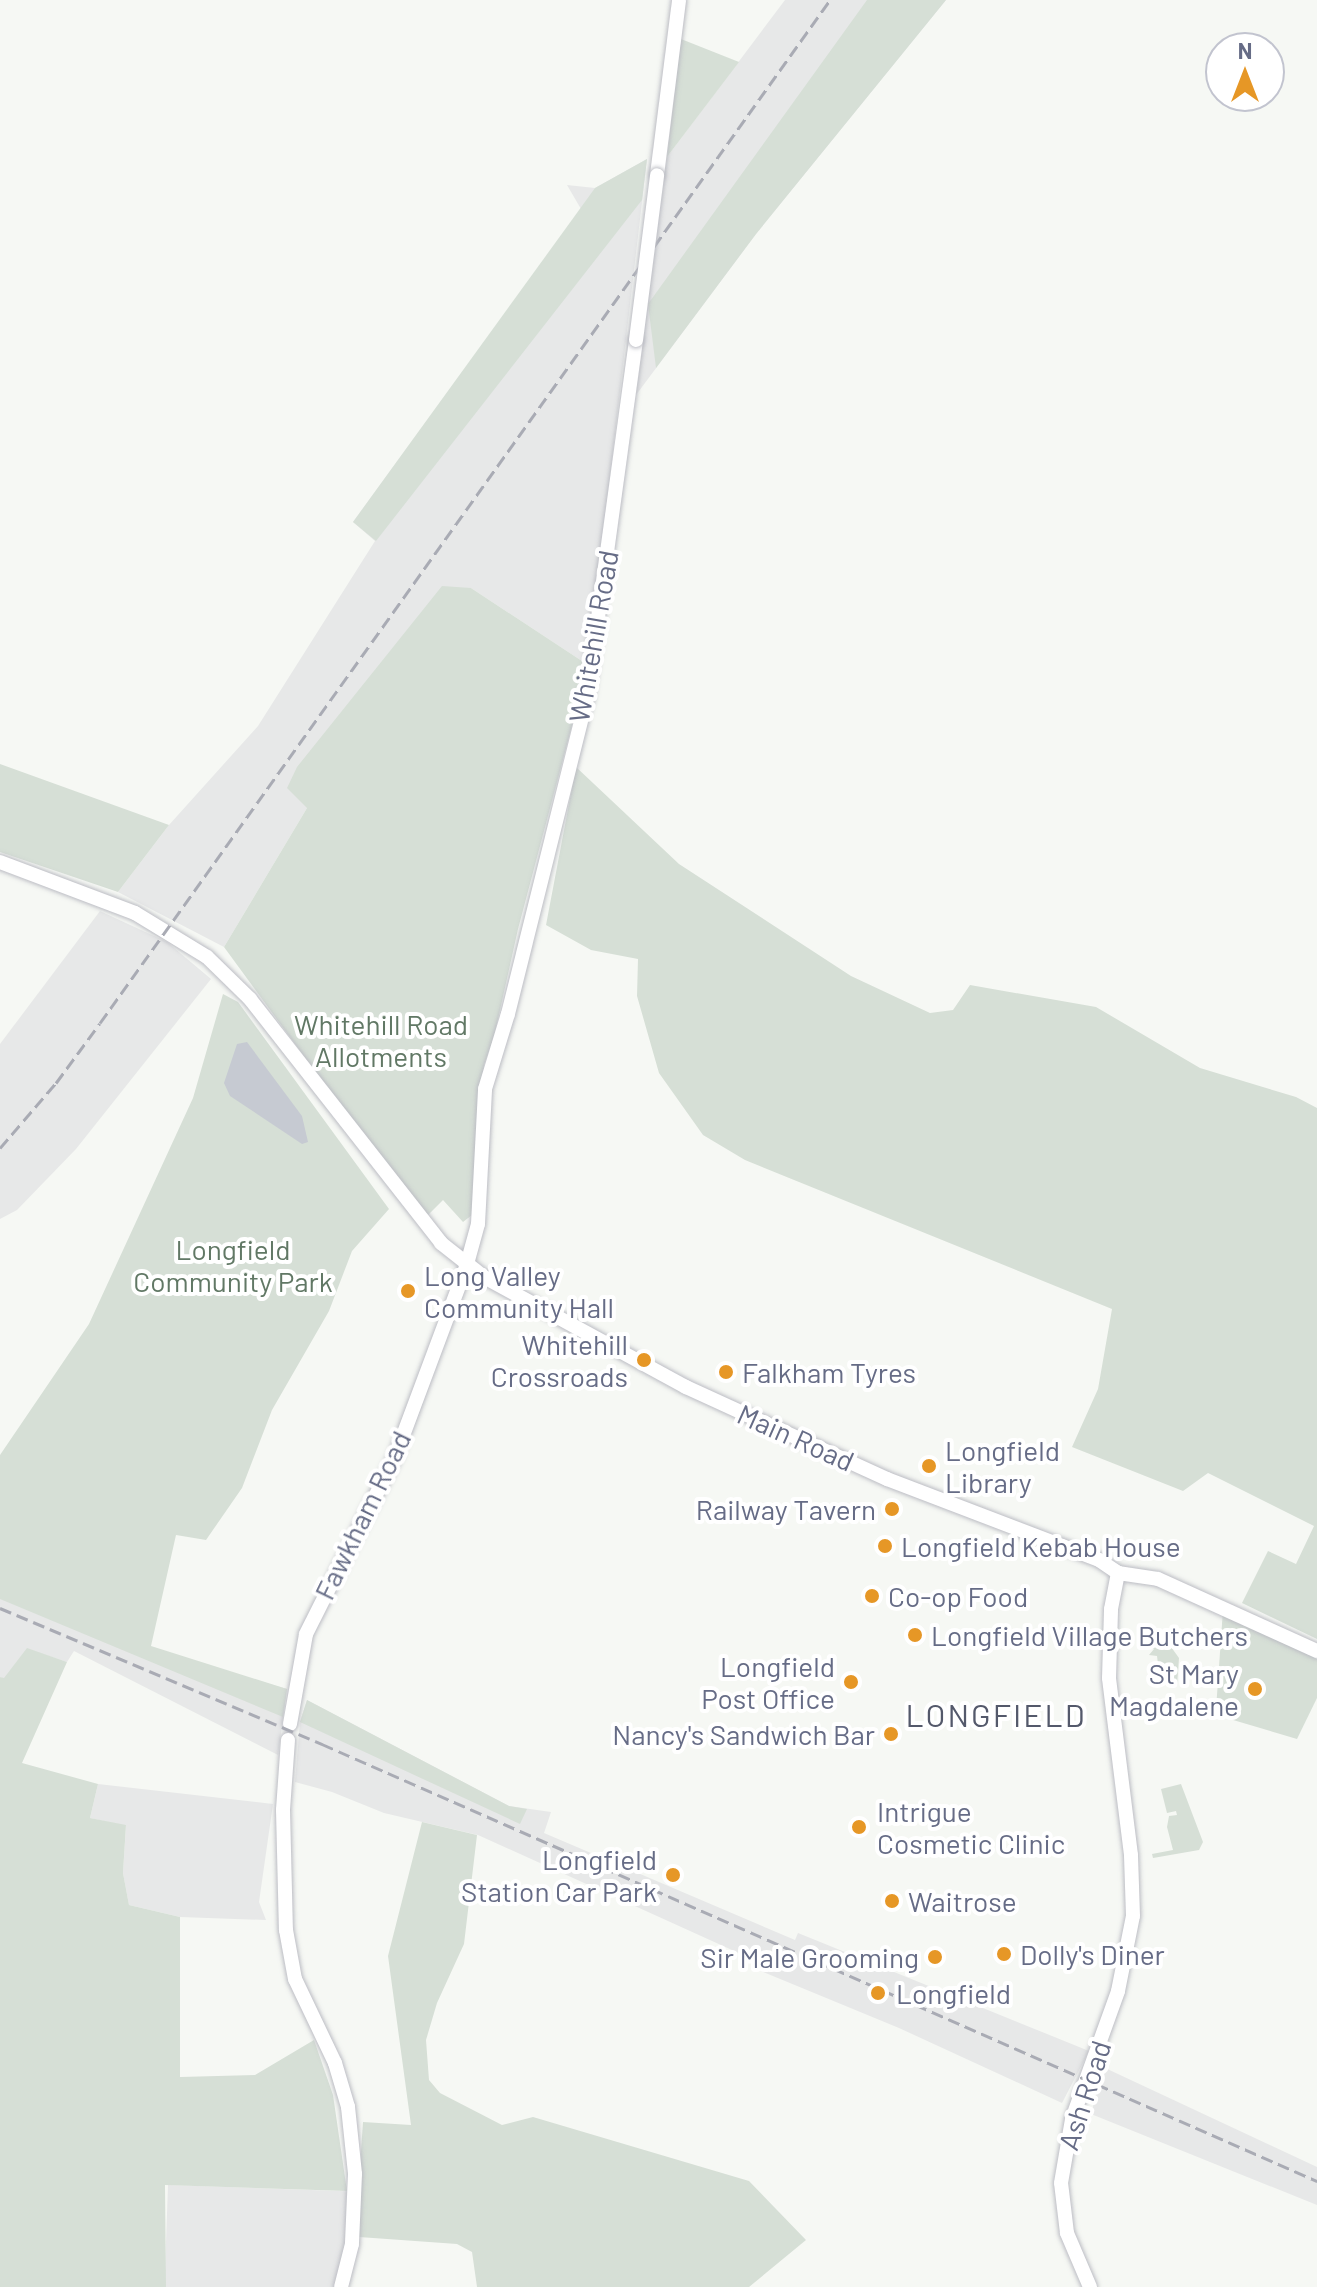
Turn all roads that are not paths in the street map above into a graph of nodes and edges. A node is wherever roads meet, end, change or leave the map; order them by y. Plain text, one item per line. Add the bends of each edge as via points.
1 (679, 0) edge
2 (0, 862) edge
3 (467, 1264) junction
4 (1118, 1573) junction
5 (1317, 1651) edge
6 (290, 1724) dead end
7 (288, 1740) dead end
8 (341, 2287) edge
9 (1090, 2287) edge

1 - 3 main road, Whitehill Road, bridge via 595,658 508,1014 489,1068 478,1224
2 - 3 main road, Main Road via 135,913 207,957 250,999 432,1232
3 - 4 main road, Main Road via 686,1387 887,1479 1099,1560
3 - 6 main road, Fawkham Road via 395,1457 306,1634
4 - 5 main road, Main Road via 1158,1579
4 - 9 main road, Ash Road via 1109,1678 1135,1890 1115,2001 1072,2119 1061,2202 1078,2266
7 - 8 main road via 283,1810 286,1930 295,1979 335,2063 348,2107 355,2174 352,2244

